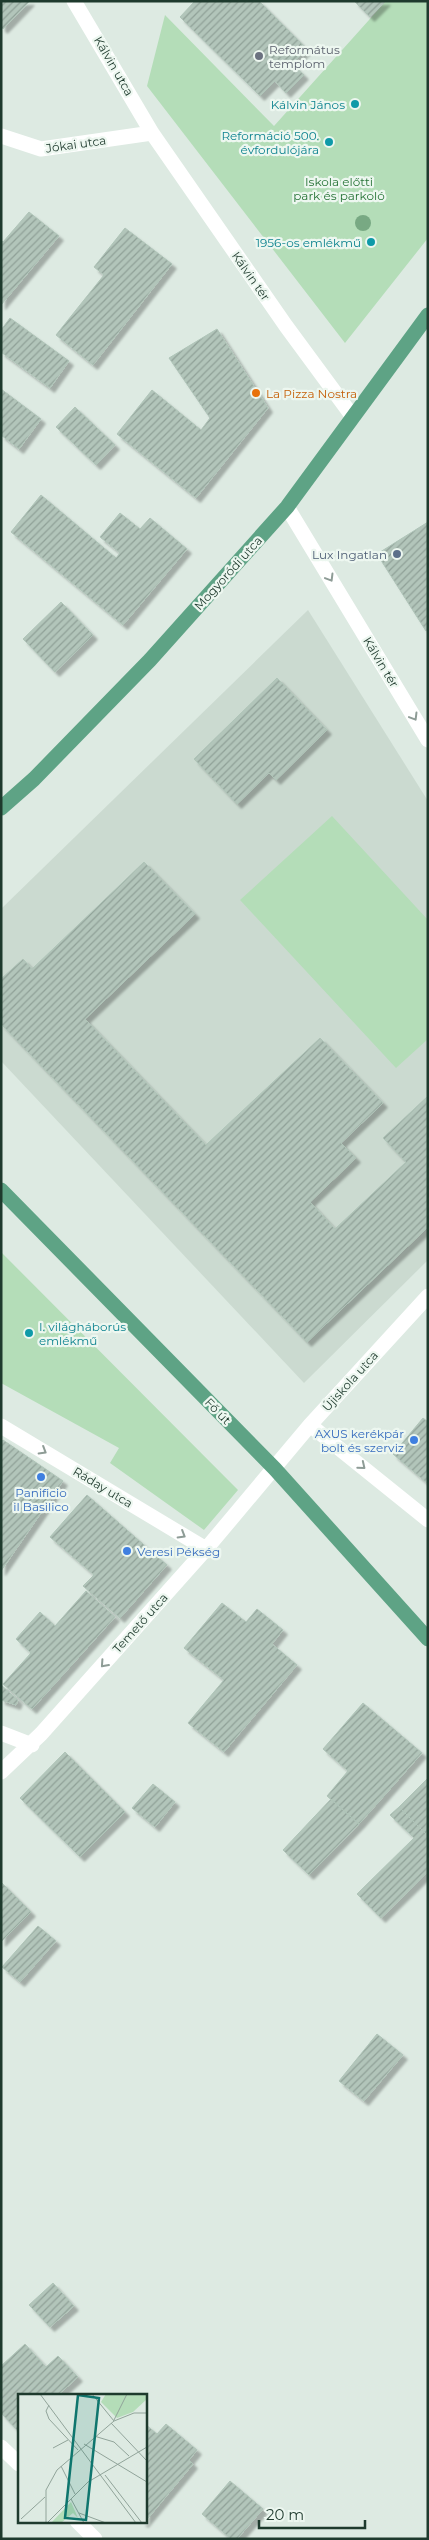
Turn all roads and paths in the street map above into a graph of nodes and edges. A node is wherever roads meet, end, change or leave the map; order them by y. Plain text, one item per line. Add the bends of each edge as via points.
1 (74, 1) edge
2 (152, 133) junction
3 (1, 136) edge
4 (428, 315) edge
5 (353, 416) junction
6 (287, 507) junction
7 (428, 740) edge
8 (1, 808) edge
9 (1, 1190) edge
10 (428, 1296) edge
11 (310, 1424) junction
12 (1, 1426) edge
13 (275, 1469) junction
14 (428, 1520) edge
15 (206, 1548) junction
16 (428, 1639) edge
17 (1, 1733) edge
18 (32, 1745) junction
19 (1, 1772) edge
20 (1, 2447) edge
21 (18, 2463) edge
22 (78, 2522) edge
23 (95, 2539) edge

1 - 2 street, Kálvin utca
2 - 3 street, Jókai utca via 41,149
2 - 5 street, Kálvin tér via 286,326
4 - 5 main road, Mogyoródi utca
5 - 6 main road, Mogyoródi utca
6 -> 7 street, Kálvin tér
6 - 8 main road, Mogyoródi utca via 150,660 34,779
9 - 13 main road, Fő út
10 - 11 street, Újiskola utca
11 - 13 street, Újiskola utca
11 -> 14 street
12 -> 15 street, Ráday utca
13 - 15 street, Temető utca
13 - 16 main road, Fő út
15 -> 18 street, Temető utca
17 - 18 street
18 - 19 street, Temető utca
20 - 21 street
22 - 23 street

